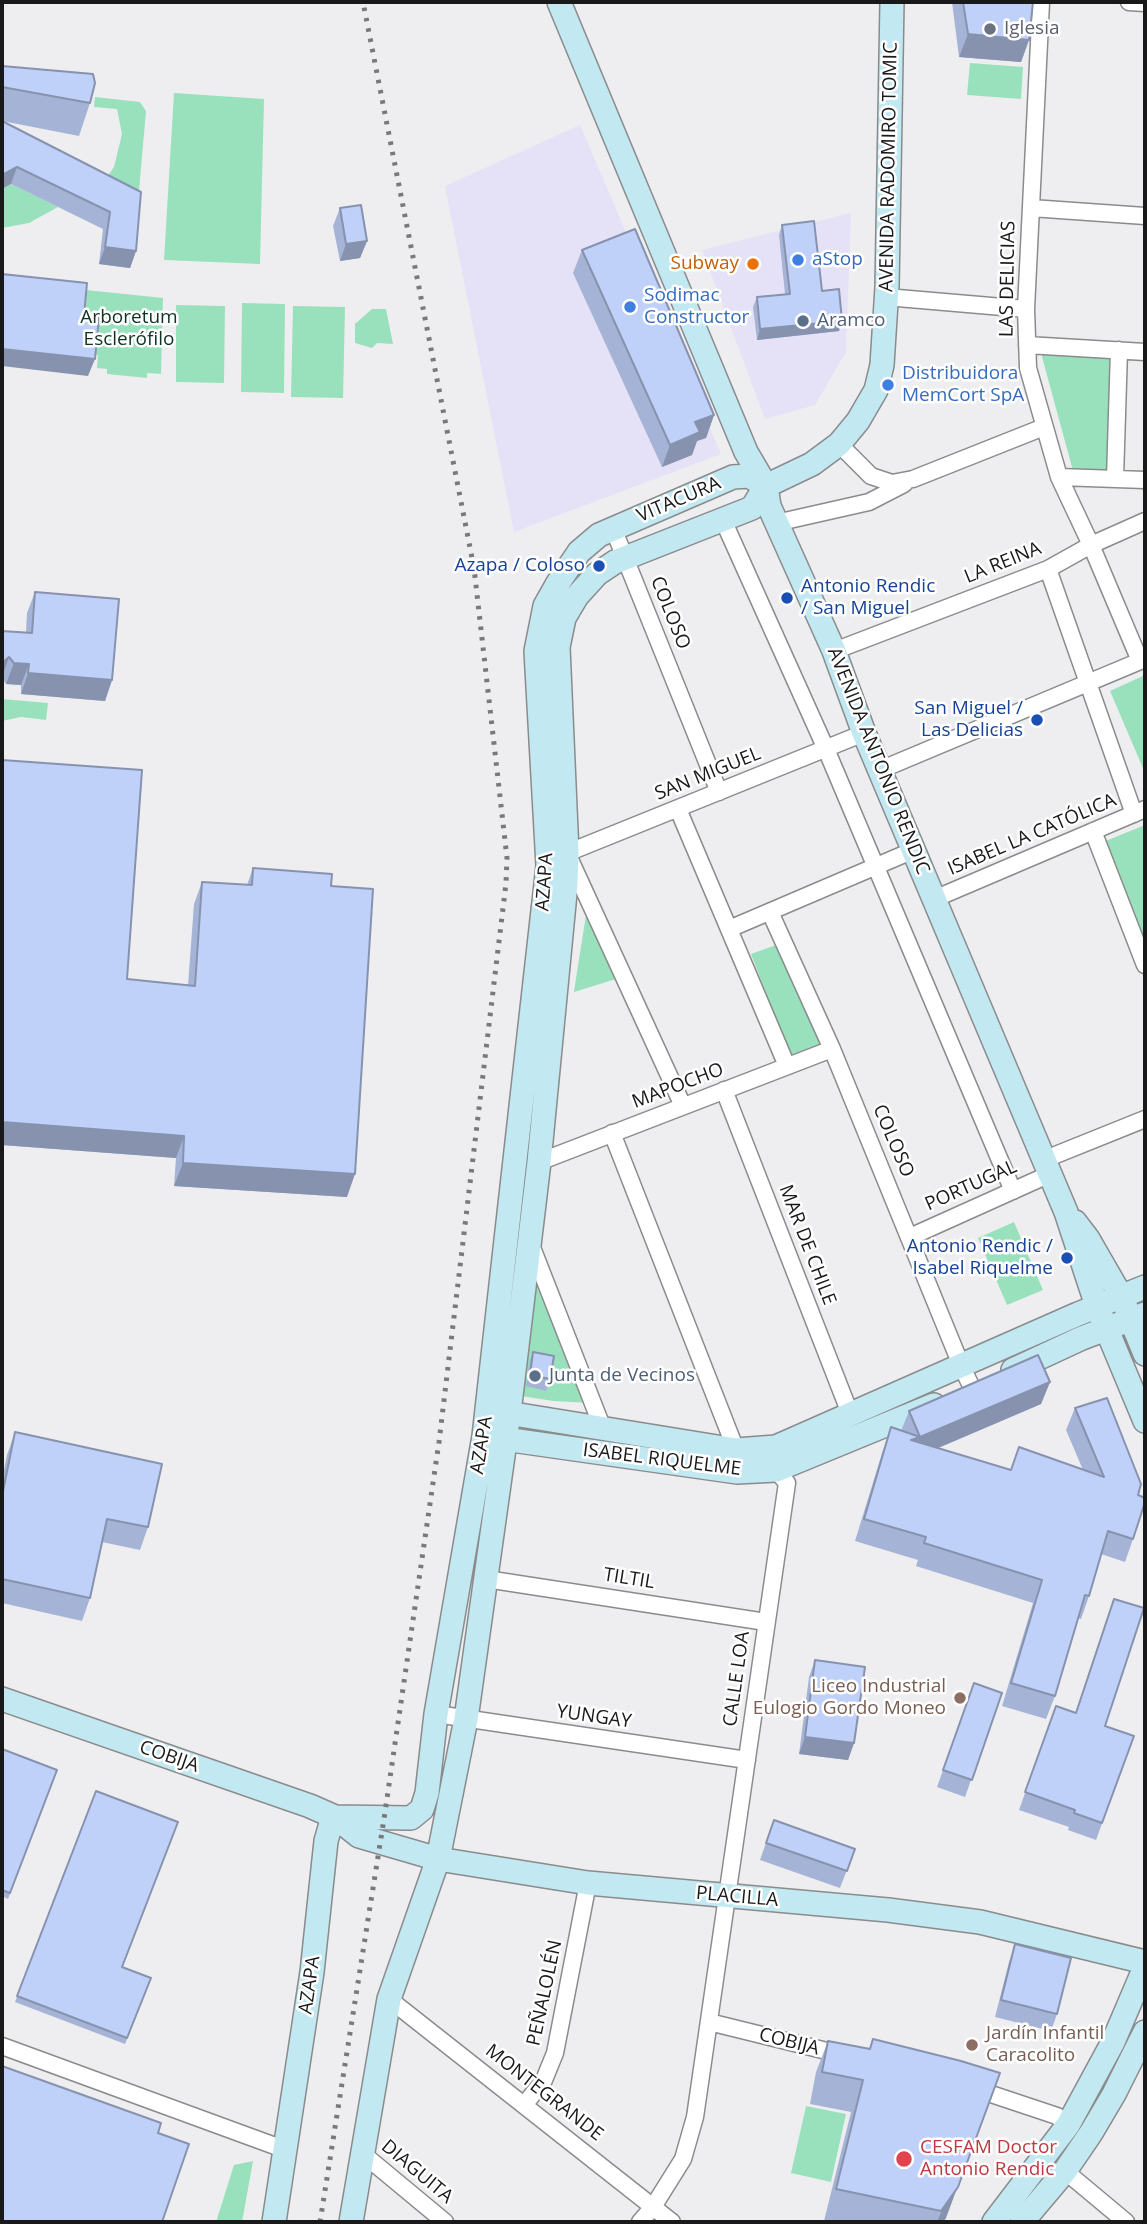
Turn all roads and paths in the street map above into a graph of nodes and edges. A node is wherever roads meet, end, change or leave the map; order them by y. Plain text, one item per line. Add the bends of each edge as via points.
1 (559, 2) edge
2 (892, 2) edge
3 (1041, 2) edge
4 (1129, 2) edge
5 (1145, 3) edge
6 (1031, 208) junction
7 (1145, 216) edge
8 (886, 297) junction
9 (1026, 309) junction
10 (1027, 345) junction
11 (1119, 350) junction
12 (1145, 352) edge
13 (1044, 428) junction
14 (839, 444) junction
15 (871, 476) junction
16 (1059, 477) junction
17 (1115, 478) junction
18 (913, 479) junction
19 (1145, 480) edge
20 (766, 486) junction
21 (869, 502) junction
22 (723, 520) junction
23 (1145, 522) edge
24 (776, 523) junction
25 (613, 528) junction
26 (1091, 545) junction
27 (626, 556) junction
28 (1048, 569) junction
29 (567, 589) junction
30 (834, 651) junction
31 (1142, 660) edge
32 (1090, 682) junction
33 (864, 733) junction
34 (826, 749) junction
35 (880, 770) junction
36 (719, 792) junction
37 (678, 808) junction
38 (1140, 811) edge
39 (1093, 831) junction
40 (914, 850) junction
41 (567, 853) junction
42 (876, 865) junction
43 (934, 899) junction
44 (770, 912) junction
45 (729, 929) junction
46 (1145, 965) edge
47 (832, 1049) junction
48 (787, 1066) junction
49 (724, 1090) junction
50 (683, 1106) junction
51 (1145, 1119) edge
52 (612, 1133) junction
53 (539, 1161) junction
54 (1046, 1167) junction
55 (1013, 1191) junction
56 (1066, 1212) junction
57 (910, 1237) junction
58 (529, 1240) junction
59 (1145, 1287) edge
60 (1122, 1298) junction
61 (1097, 1306) junction
62 (1138, 1317) edge
63 (1107, 1329) junction
64 (1145, 1354) edge
65 (961, 1365) junction
66 (972, 1388) junction
67 (498, 1412) junction
68 (851, 1416) junction
69 (1145, 1421) edge
70 (603, 1429) junction
71 (494, 1437) junction
72 (736, 1450) junction
73 (776, 1470) junction
74 (486, 1579) junction
75 (766, 1622) junction
76 (2, 1699) edge
77 (436, 1714) junction
78 (466, 1719) junction
79 (747, 1760) junction
80 (335, 1817) junction
81 (438, 1859) junction
82 (588, 1883) junction
83 (728, 1897) junction
84 (1145, 1962) edge
85 (1145, 1967) edge
86 (389, 1999) junction
87 (709, 2022) junction
88 (1145, 2032) edge
89 (2, 2046) edge
90 (857, 2059) edge
91 (952, 2082) edge
92 (525, 2104) junction
93 (1068, 2125) junction
94 (286, 2150) junction
95 (363, 2154) junction
96 (1065, 2171) junction
97 (653, 2207) junction
98 (274, 2222) edge
99 (351, 2222) edge
100 (445, 2222) edge
101 (640, 2222) edge
102 (672, 2222) edge
103 (995, 2222) edge
104 (1022, 2222) edge
105 (1126, 2222) edge

1 - 20 street, AVENIDA ANTONIO RENDIC via 746,452
2 - 8 street, AVENIDA RADOMIRO TOMIC
3 - 6 street, LAS DELICIAS
4 - 5 street
6 - 7 street
6 - 9 street, LAS DELICIAS
8 - 9 street
8 - 14 street, AVENIDA RADOMIRO TOMIC via 876,390
9 - 10 street, LAS DELICIAS
10 - 11 street
10 - 13 street, LAS DELICIAS via 1028,368
11 - 12 street
11 - 17 street
13 - 16 street, LAS DELICIAS
13 - 18 street
14 - 15 street
14 - 20 street, AVENIDA RADOMIRO TOMIC via 812,464
15 - 18 street via 892,484
15 - 21 street
16 - 17 street
16 - 26 street, LAS DELICIAS
17 - 19 street
18 - 21 street
20 - 22 street, VITACURA via 752,508
20 - 24 street, AVENIDA ANTONIO RENDIC
20 - 25 street, VITACURA via 749,476 733,477
21 - 24 street
22 - 27 street, VITACURA
22 - 34 street
23 - 26 street, LA REINA
24 - 30 street, AVENIDA ANTONIO RENDIC
25 - 27 street, COLOSO
25 - 29 street, VITACURA via 579,552
26 - 28 street, LA REINA
26 - 31 street, LAS DELICIAS
27 - 29 street, VITACURA
27 - 36 street, COLOSO
28 - 30 street, LA REINA
28 - 32 street
29 - 41 street, AZAPA via 558,647
29 - 67 street, AZAPA via 545,606 537,651 548,866
30 - 33 street, AVENIDA ANTONIO RENDIC
31 - 32 street
32 - 35 street
32 - 38 street
33 - 34 street, SAN MIGUEL
33 - 35 street, AVENIDA ANTONIO RENDIC
34 - 36 street, SAN MIGUEL
34 - 42 street
35 - 40 street, AVENIDA ANTONIO RENDIC
36 - 37 street, SAN MIGUEL
37 - 41 street, SAN MIGUEL
37 - 45 street
38 - 39 street, ISABEL LA CATÓLICA
39 - 43 street, ISABEL LA CATÓLICA
39 - 46 street
40 - 42 street
40 - 43 street, AVENIDA ANTONIO RENDIC
41 - 50 street
41 - 53 street, AZAPA
42 - 44 street
42 - 55 street
43 - 54 street, AVENIDA ANTONIO RENDIC
44 - 45 street
44 - 47 street, COLOSO
45 - 48 street
47 - 48 street, MAPOCHO
47 - 57 street, COLOSO
48 - 49 street, MAPOCHO
49 - 50 street, MAPOCHO
49 - 68 street, MAR DE CHILE
50 - 52 street, MAPOCHO
51 - 54 street, PORTUGAL
52 - 53 street, MAPOCHO
52 - 72 street
53 - 58 street, AZAPA
54 - 55 street, PORTUGAL
54 - 56 street, AVENIDA ANTONIO RENDIC
55 - 57 street, PORTUGAL
56 - 60 street, AVENIDA ANTONIO RENDIC via 1088,1238
56 - 61 street, AVENIDA ANTONIO RENDIC
57 - 65 street, COLOSO
58 - 67 street, AZAPA
58 - 70 street
59 - 60 street, ISABEL RIQUELME
60 - 61 street, ISABEL RIQUELME
60 - 62 street, AVENIDA ANTONIO RENDIC
61 - 63 street, AVENIDA ANTONIO RENDIC
61 - 65 street, ISABEL RIQUELME
62 - 63 street, ISABEL RIQUELME
62 - 64 street, AVENIDA ANTONIO RENDIC
63 - 66 street, ISABEL RIQUELME
63 - 69 street, AVENIDA ANTONIO RENDIC
65 - 66 street, COLOSO
65 - 68 street, ISABEL RIQUELME
66 - 73 street, ISABEL RIQUELME
67 - 70 street, ISABEL RIQUELME
67 - 71 street, AZAPA
68 - 72 street, ISABEL RIQUELME via 776,1447
70 - 72 street, ISABEL RIQUELME
71 - 73 street, ISABEL RIQUELME via 737,1472
71 - 74 street, AZAPA
71 - 77 street, AZAPA
72 - 73 street
73 - 75 street, CALLE LOA via 787,1483
74 - 75 street, TILTIL
74 - 78 street, AZAPA
75 - 79 street, CALLE LOA
76 - 80 street, COBIJA
77 - 78 street, YUNGAY
77 - 80 street, AZAPA via 422,1809 411,1818
78 - 79 street, YUNGAY
78 - 81 street, AZAPA
79 - 83 street, CALLE LOA
80 - 81 street, PLACILLA via 359,1836
80 - 94 street, AZAPA via 327,1834
81 - 82 street, PLACILLA
81 - 86 street, AZAPA
82 - 83 street, PLACILLA
82 - 92 street, PEÑALOLÉN via 555,2053 544,2080
83 - 84 street, PLACILLA via 980,1922
83 - 87 street, CALLE LOA
85 - 93 street via 1113,2042
86 - 92 street, MONTEGRANDE
86 - 95 street, AZAPA
87 - 90 street, COBIJA
87 - 97 street, CALLE LOA via 695,2117 683,2159
88 - 96 street via 1114,2094
89 - 94 street
91 - 93 street via 1057,2116
92 - 97 street, MONTEGRANDE
93 - 103 street
94 - 98 street, AZAPA
95 - 99 street, AZAPA
95 - 100 street, DIAGUITA
96 - 104 street
96 - 105 street
97 - 101 street, CALLE LOA
97 - 102 street, MONTEGRANDE

